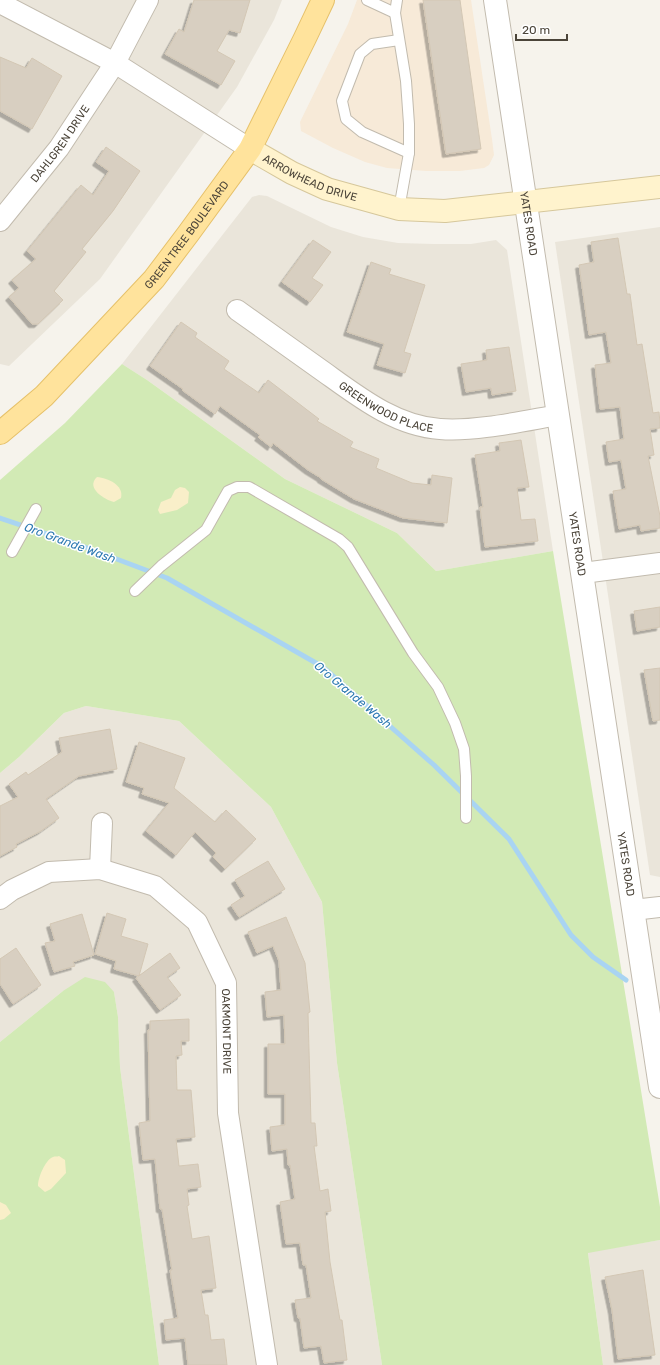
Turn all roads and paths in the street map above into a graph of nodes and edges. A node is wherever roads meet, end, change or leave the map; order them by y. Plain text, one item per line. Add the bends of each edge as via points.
1 (148, 0) edge
2 (323, 0) edge
3 (367, 0) edge
4 (397, 0) edge
5 (495, 0) edge
6 (0, 3) edge
7 (395, 13) junction
8 (399, 40) junction
9 (115, 63) junction
10 (250, 149) junction
11 (409, 153) junction
12 (660, 187) edge
13 (524, 202) junction
14 (399, 209) junction
15 (0, 221) edge
16 (238, 310) dead end
17 (558, 416) junction
18 (0, 433) edge
19 (36, 509) dead end
20 (12, 552) dead end
21 (660, 563) edge
22 (582, 573) junction
23 (135, 591) dead end
24 (466, 818) dead end
25 (102, 823) dead end
26 (100, 869) junction
27 (0, 899) edge
28 (660, 907) edge
29 (633, 910) junction
30 (660, 1087) edge
31 (267, 1365) edge

1 - 9 street, DAHLGREN DRIVE
2 - 10 main road, GREEN TREE BOULEVARD
3 - 7 lane
4 - 7 lane
5 - 13 street, YATES ROAD
6 - 9 street, ARROWHEAD DRIVE
7 - 8 lane
8 - 11 lane via 407,96
8 - 11 lane via 372,44 360,54 342,101 346,119 362,132
9 - 10 street, ARROWHEAD DRIVE
9 - 15 street, DAHLGREN DRIVE via 59,148
10 - 14 main road, ARROWHEAD DRIVE via 327,189
10 - 18 main road, GREEN TREE BOULEVARD via 154,279 44,396
11 - 14 lane
12 - 13 main road, ARROWHEAD DRIVE
13 - 14 main road, ARROWHEAD DRIVE via 445,211
13 - 17 street, YATES ROAD
16 - 17 street, GREENWOOD PLACE via 351,391 394,418 416,426 463,429
17 - 22 street, YATES ROAD
19 - 20 lane
21 - 22 street
22 - 29 street, YATES ROAD
23 - 24 lane via 161,566 206,530 228,491 237,487 249,487 339,539 348,547 413,653 438,687 452,716 464,749
25 - 26 street
26 - 27 street, OAKMONT DRIVE via 49,872 12,890
26 - 31 street, OAKMONT DRIVE via 155,886 196,922 226,983 228,1113
28 - 29 street
29 - 30 street, YATES ROAD

